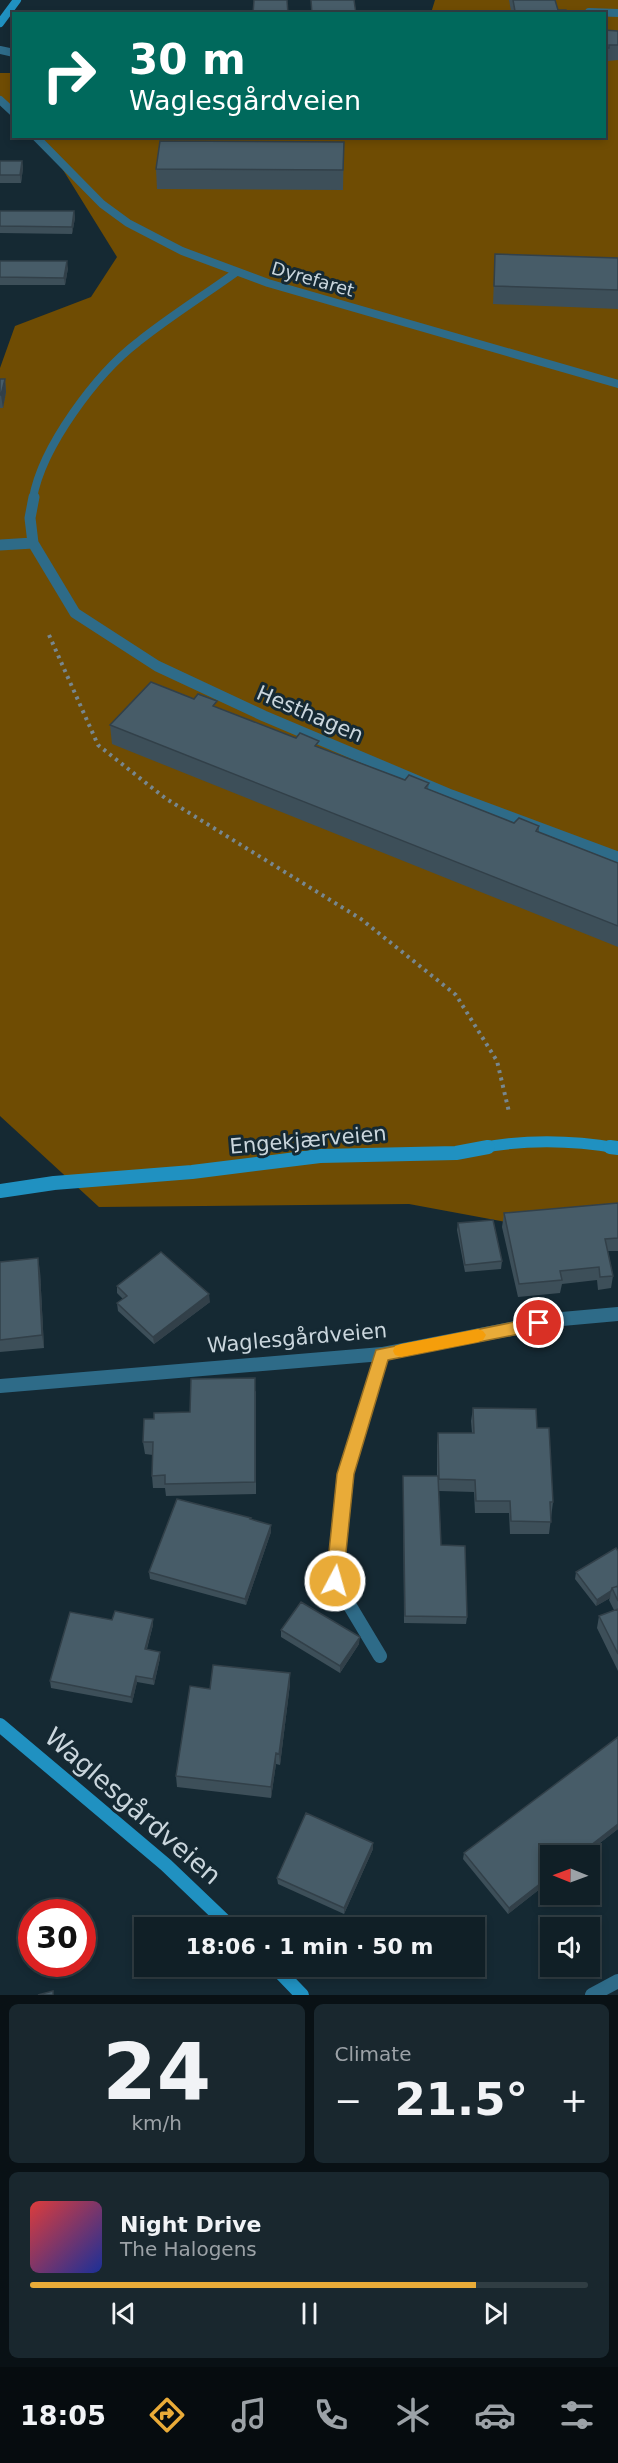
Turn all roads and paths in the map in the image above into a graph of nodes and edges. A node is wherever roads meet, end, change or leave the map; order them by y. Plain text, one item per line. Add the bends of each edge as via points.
1 (17, 0) edge
2 (0, 23) edge
3 (0, 100) edge
4 (12, 111) edge
5 (38, 138) edge
6 (235, 273) junction
7 (618, 384) edge
8 (33, 543) junction
9 (0, 545) edge
10 (52, 577) junction
11 (618, 857) edge
12 (515, 1141) junction
13 (618, 1149) edge
14 (0, 1191) edge
15 (618, 1314) edge
16 (382, 1354) junction
17 (0, 1386) edge
18 (380, 1656) dead end
19 (0, 1725) edge
20 (220, 1917) edge
21 (285, 1977) edge
22 (618, 1981) edge
23 (302, 1995) edge
24 (592, 1995) edge

1 - 2 street
3 - 4 street
5 - 6 street, Dyrefaret via 76,182 127,222
6 - 7 street, Dyrefaret
6 - 8 street, Hesthagen via 136,343 98,382 55,440 37,478 30,518
8 - 9 street
8 - 10 street, Hesthagen
10 - 11 street, Hesthagen via 75,613 157,666 451,795
10 - 12 path via 41,618 98,745 165,798 361,919 456,995 497,1061
12 - 13 street, Engekjærveien via 577,1141
12 - 14 street, Engekjærveien via 456,1153 320,1156
15 - 16 street, Waglesgårdveien via 562,1319
16 - 17 street, Waglesgårdveien
16 - 18 street via 345,1474 335,1581
19 - 20 street, Waglesgårdveien via 166,1865
21 - 23 street
22 - 24 street

